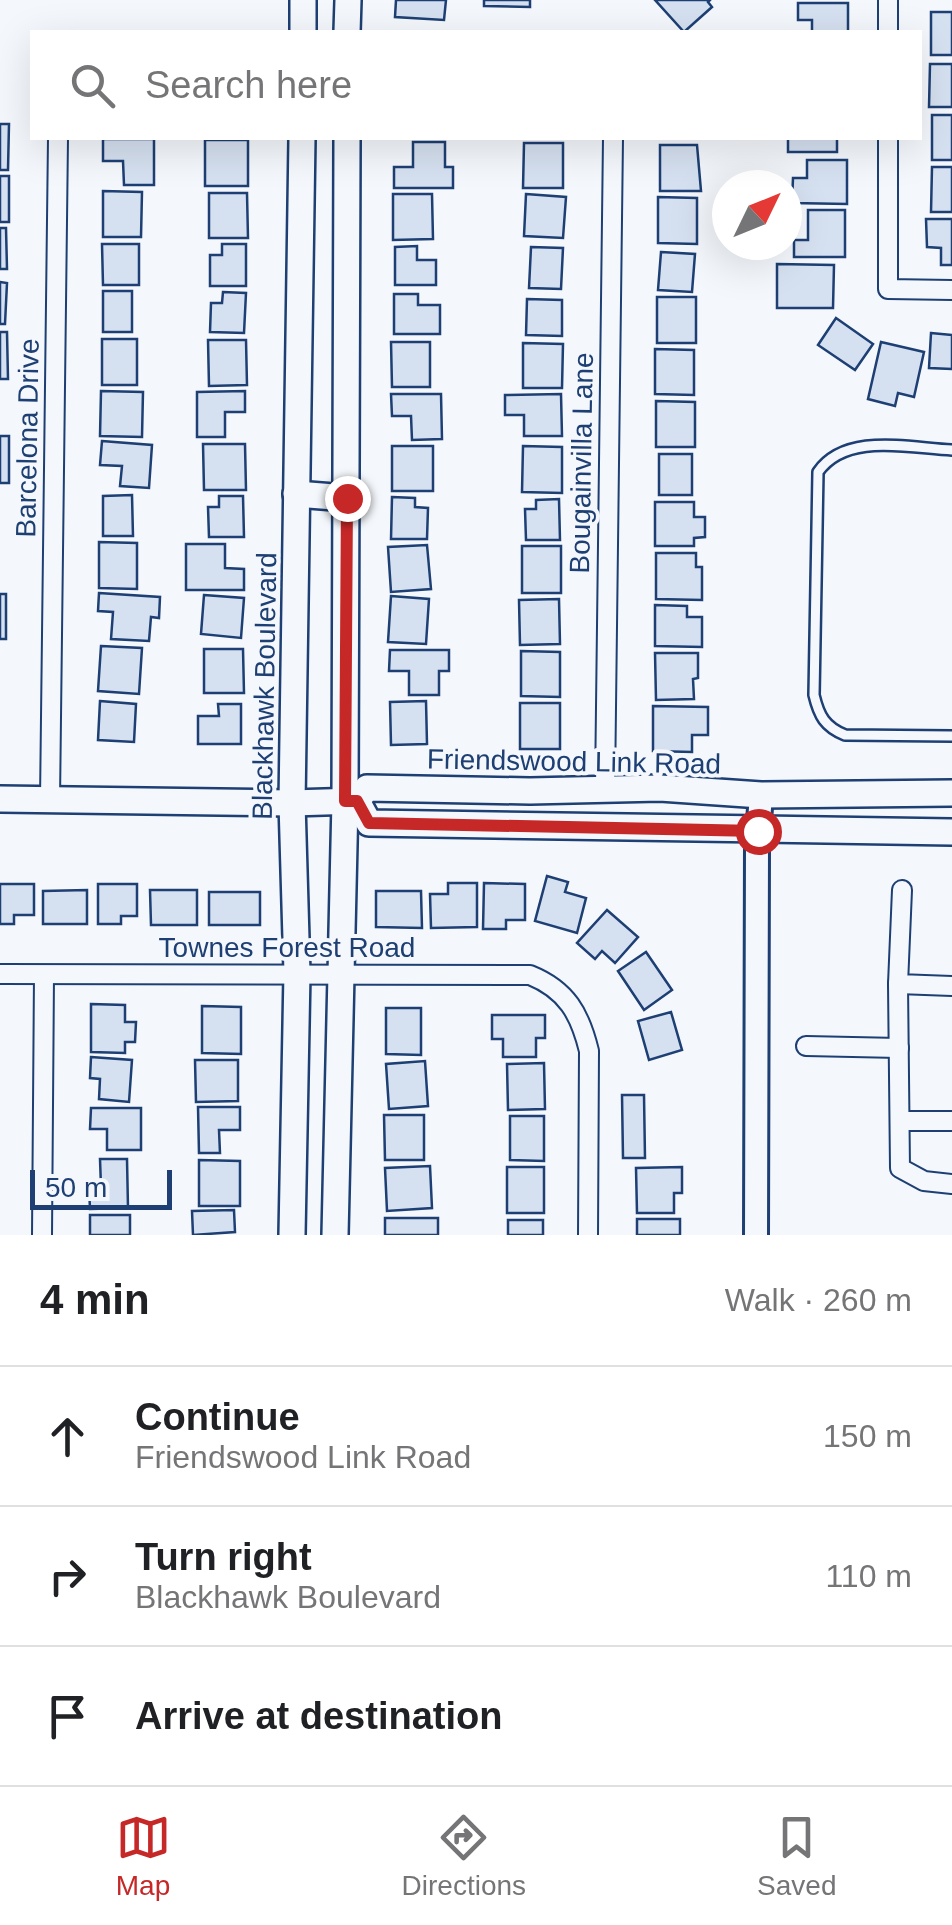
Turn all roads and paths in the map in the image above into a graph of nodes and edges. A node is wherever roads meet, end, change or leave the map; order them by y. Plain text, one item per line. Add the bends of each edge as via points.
1 (303, 0) edge
2 (348, 0) edge
3 (888, 0) edge
4 (303, 30) edge
5 (348, 30) edge
6 (888, 30) edge
7 (58, 140) edge
8 (302, 140) edge
9 (347, 140) edge
10 (613, 140) edge
11 (888, 140) edge
12 (952, 290) edge
13 (952, 450) edge
14 (296, 494) junction
15 (347, 498) junction
16 (952, 736) edge
17 (605, 790) junction
18 (952, 792) edge
19 (760, 794) junction
20 (0, 799) edge
21 (50, 800) junction
22 (351, 801) junction
23 (292, 803) junction
24 (758, 831) junction
25 (952, 832) edge
26 (902, 890) dead end
27 (296, 973) junction
28 (340, 973) junction
29 (0, 974) edge
30 (44, 975) junction
31 (898, 984) junction
32 (952, 986) edge
33 (806, 1046) dead end
34 (899, 1048) junction
35 (900, 1121) junction
36 (952, 1121) edge
37 (952, 1184) edge
38 (42, 1235) edge
39 (292, 1235) edge
40 (335, 1235) edge
41 (588, 1235) edge
42 (756, 1235) edge

1 - 4 main road
2 - 5 main road
3 - 6 street
7 - 21 street, Barcelona Drive
8 - 14 main road, Blackhawk Boulevard
9 - 15 main road
10 - 17 street, Bougainvilla Lane
11 - 12 street via 888,289
13 - 16 lane via 857,447 838,452 818,472 814,695 823,722 845,735
14 - 15 main road
14 - 23 main road, Blackhawk Boulevard
15 - 22 main road
17 - 19 main road, Friendswood Link Road
17 - 22 main road, Friendswood Link Road via 366,788
18 - 19 main road, Friendswood Link Road
19 - 24 street
20 - 21 main road, Friendswood Link Road
21 - 23 main road, Friendswood Link Road
22 - 23 main road, Friendswood Link Road
22 - 24 main road via 369,823
22 - 28 main road
23 - 27 main road, Blackhawk Boulevard
24 - 25 main road
24 - 42 street
26 - 31 street
27 - 28 street, Townes Forest Road
27 - 30 street, Townes Forest Road
27 - 39 main road, Blackhawk Boulevard
28 - 40 main road
28 - 41 street, Townes Forest Road via 530,976 566,997 589,1051
29 - 30 street, Townes Forest Road
30 - 38 street
31 - 32 street
31 - 34 street
33 - 34 street
34 - 35 street
35 - 36 street
35 - 37 street via 900,1168 924,1181

